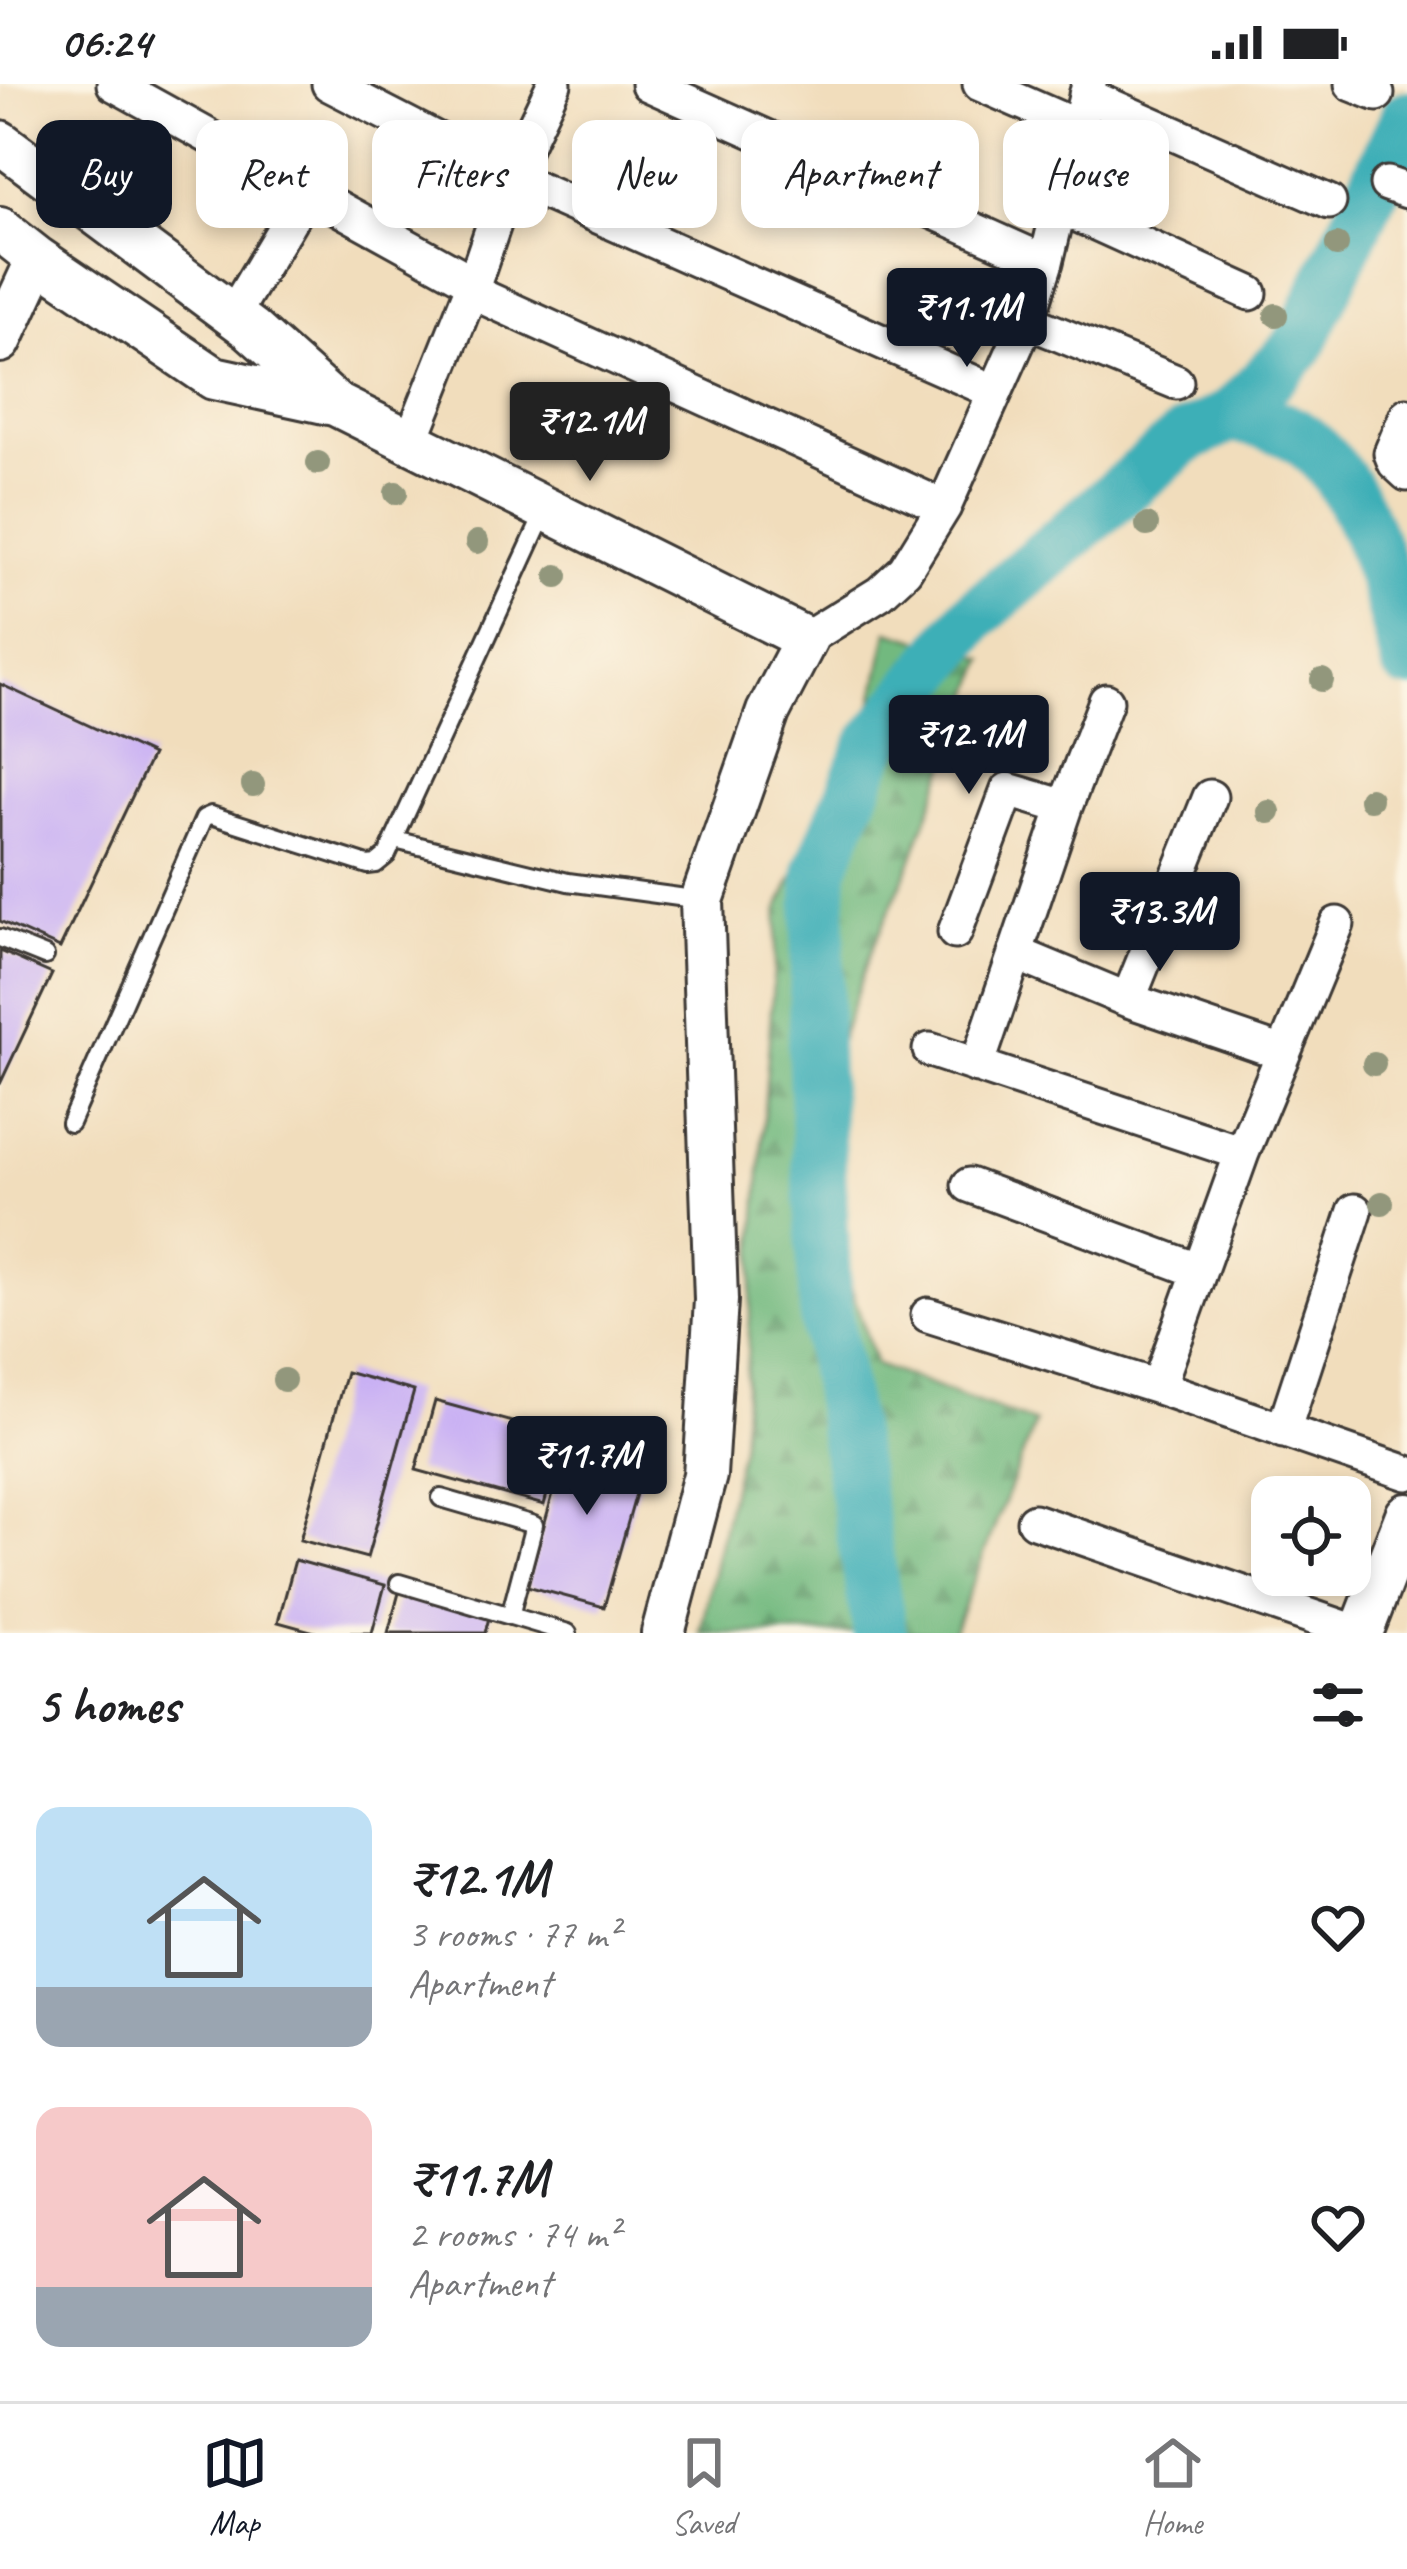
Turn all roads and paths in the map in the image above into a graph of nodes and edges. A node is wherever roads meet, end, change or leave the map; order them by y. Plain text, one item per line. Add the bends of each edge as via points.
1 (114, 84) edge
2 (329, 84) edge
3 (554, 84) edge
4 (648, 84) edge
5 (980, 84) edge
6 (1083, 102) edge
7 (399, 120) edge
8 (537, 120) edge
9 (196, 129) edge
10 (0, 142) edge
11 (548, 194) edge
12 (1329, 202) dead end
13 (348, 214) edge
14 (285, 228) edge
15 (492, 228) edge
16 (1053, 228) edge
17 (1107, 228) edge
18 (0, 229) edge
19 (38, 259) junction
20 (1046, 262) junction
21 (472, 287) junction
22 (1250, 293) dead end
23 (233, 315) junction
24 (1027, 321) junction
25 (0, 341) edge
26 (1176, 382) dead end
27 (995, 392) junction
28 (335, 404) junction
29 (1407, 415) edge
30 (410, 443) junction
31 (1407, 474) edge
32 (547, 507) junction
33 (944, 507) junction
34 (806, 639) junction
35 (1106, 701) dead end
36 (1210, 797) dead end
37 (1064, 807) junction
38 (395, 840) junction
39 (702, 900) junction
40 (1337, 924) dead end
41 (955, 932) dead end
42 (0, 938) edge
43 (1015, 953) junction
44 (45, 956) dead end
45 (1128, 1000) junction
46 (929, 1050) dead end
47 (1283, 1053) junction
48 (977, 1066) junction
49 (70, 1123) dead end
50 (1242, 1153) junction
51 (969, 1185) dead end
52 (1354, 1211) dead end
53 (1197, 1270) junction
54 (928, 1315) dead end
55 (1158, 1387) junction
56 (1283, 1431) junction
57 (1407, 1473) edge
58 (441, 1498) dead end
59 (1407, 1515) edge
60 (1034, 1521) dead end
61 (399, 1582) dead end
62 (510, 1616) junction
63 (568, 1633) edge
64 (663, 1633) edge
65 (1360, 1633) edge

1 - 9 street
2 - 7 street
3 - 8 street
4 - 20 street
5 - 6 street
6 - 12 street
10 - 23 street
11 - 27 street
13 - 21 street
14 - 23 street
15 - 21 street
16 - 20 street
17 - 22 street
18 - 19 street
19 - 25 street
19 - 28 street via 214,378
20 - 24 street
21 - 30 street
21 - 33 street
23 - 28 street
24 - 26 street
24 - 27 street
27 - 33 street
28 - 30 street
29 - 31 street via 1391,453
30 - 32 street
32 - 34 street
32 - 38 lane
33 - 34 street via 905,570
34 - 39 street via 768,712
35 - 37 street
36 - 45 street
37 - 41 street via 1008,790
37 - 43 street
38 - 39 lane via 548,878
38 - 49 lane via 382,862 368,865 204,818
39 - 64 street via 716,1300 705,1475
40 - 47 street
42 - 44 lane
43 - 45 street
43 - 48 street
45 - 47 street
46 - 48 street
47 - 50 street
48 - 50 street
50 - 53 street
51 - 53 street
52 - 56 street
53 - 55 street
54 - 55 street
55 - 56 street
56 - 57 street
58 - 62 lane via 534,1525
59 - 65 street
60 - 65 street
61 - 62 lane
62 - 63 lane

